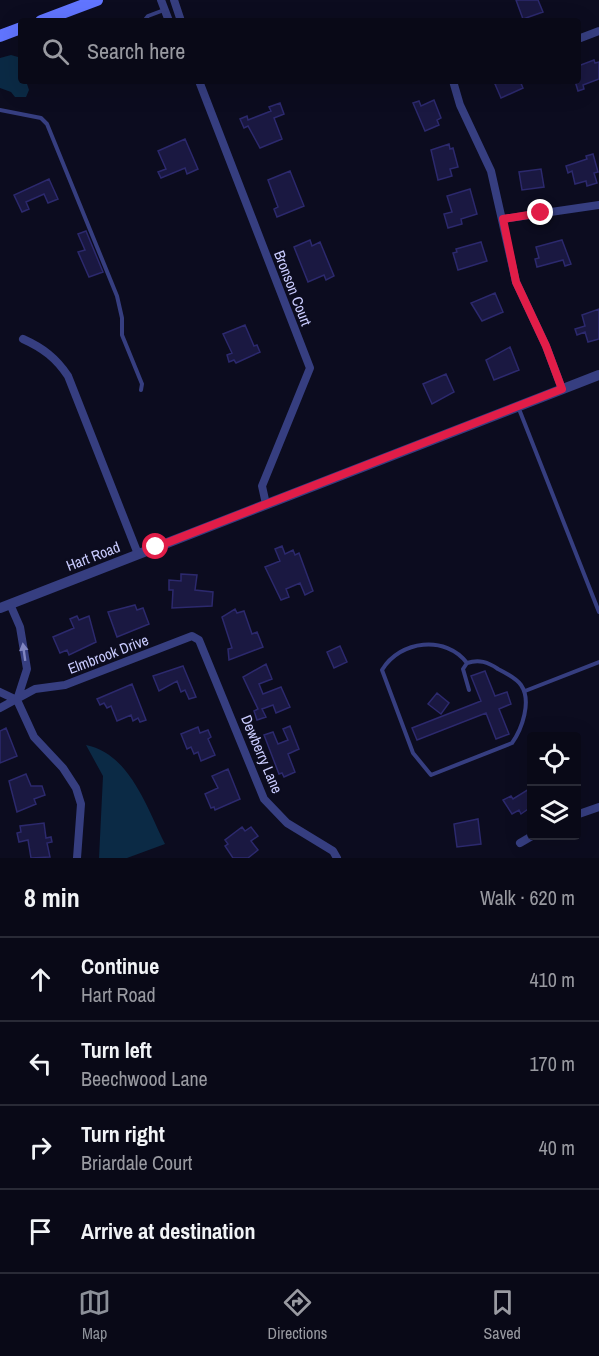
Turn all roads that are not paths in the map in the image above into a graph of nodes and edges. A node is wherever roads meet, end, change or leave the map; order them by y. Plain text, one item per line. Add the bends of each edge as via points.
1 (97, 0) edge
2 (161, 0) edge
3 (174, 0) edge
4 (164, 9) junction
5 (49, 18) edge
6 (146, 18) edge
7 (168, 18) edge
8 (180, 18) edge
9 (18, 29) edge
10 (599, 31) edge
11 (0, 36) edge
12 (581, 38) edge
13 (200, 84) edge
14 (454, 84) edge
15 (0, 110) edge
16 (599, 205) edge
17 (503, 219) junction
18 (23, 339) dead end
19 (599, 375) edge
20 (562, 389) junction
21 (141, 390) dead end
22 (517, 405) junction
23 (266, 504) junction
24 (138, 554) junction
25 (5, 606) edge
26 (599, 612) edge
27 (192, 636) joint
28 (599, 662) edge
29 (467, 663) junction
30 (469, 690) dead end
31 (525, 691) junction
32 (0, 692) edge
33 (17, 700) junction
34 (0, 708) edge
35 (599, 807) edge
36 (581, 813) edge
37 (527, 839) edge
38 (520, 843) dead end
39 (77, 858) edge
40 (337, 858) edge

1 - 5 main road
2 - 4 street
3 - 8 street
4 - 6 lane
4 - 7 street
9 - 11 main road
10 - 12 street
13 - 23 street, Bronson Court via 310,368 262,486
14 - 17 street via 491,171
15 - 21 lane via 41,118 47,124 117,296 122,335
16 - 17 street
17 - 20 street via 516,282
18 - 24 street via 43,348 68,376
19 - 20 street, Hart Road
20 - 22 street, Hart Road
22 - 23 street, Hart Road
22 - 26 lane
23 - 24 street, Hart Road
24 - 25 street, Hart Road
33 -> 25 street via 27,669 20,627
27 - 33 street, Elmbrook Drive via 65,685 35,689
27 - 40 street, Dewberry Lane via 199,640 264,800 287,823 333,851
28 - 31 lane
29 - 30 lane via 463,674
29 - 31 lane via 491,664 519,682
29 - 31 lane via 455,650 432,643 400,653 382,670 413,753 430,775 512,743 523,724
32 - 33 street
33 - 34 street, Elmbrook Drive
33 - 39 street via 34,737 76,788 81,804
35 - 36 street
37 - 38 street

